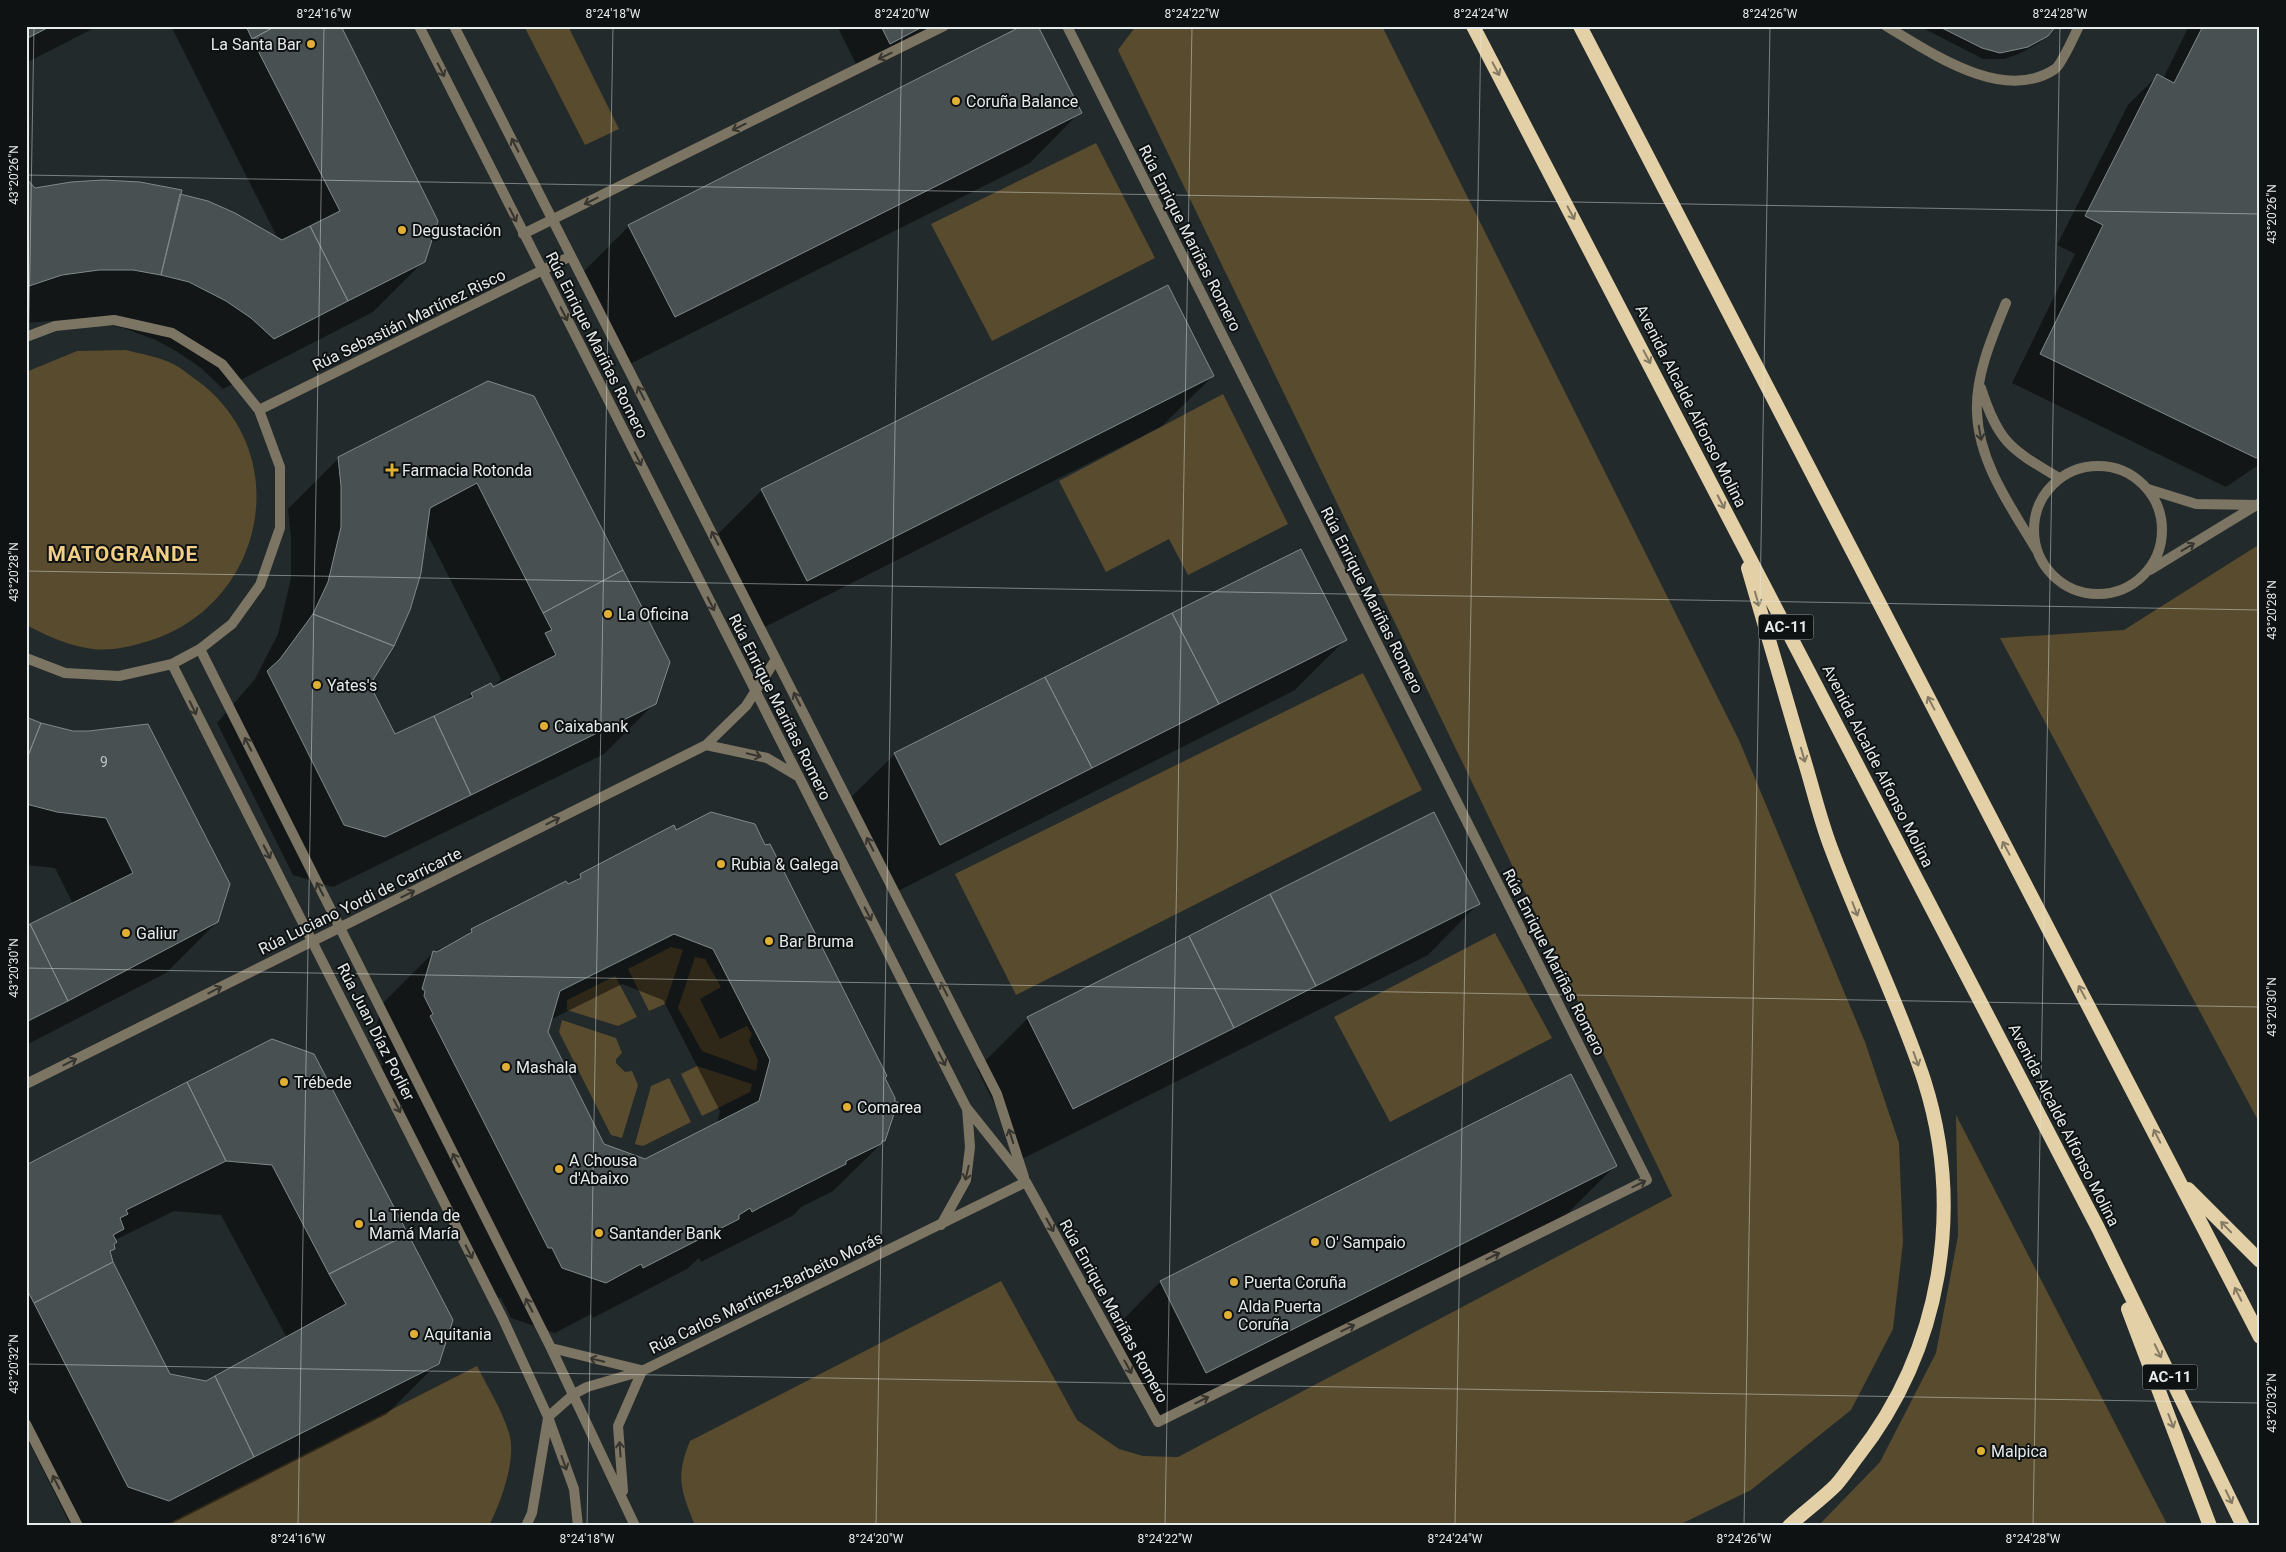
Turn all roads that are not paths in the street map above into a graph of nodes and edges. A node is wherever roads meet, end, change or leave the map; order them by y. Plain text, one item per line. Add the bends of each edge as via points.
1 (419, 26) edge
2 (454, 26) edge
3 (944, 26) edge
4 (1067, 26) edge
5 (1473, 26) edge
6 (1580, 26) edge
7 (1886, 26) edge
8 (2079, 26) edge
9 (552, 220) junction
10 (523, 234) junction
11 (571, 256) junction
12 (542, 271) junction
13 (2006, 303) dead end
14 (26, 337) edge
15 (1980, 385) junction
16 (260, 410) junction
17 (2058, 478) junction
18 (2148, 489) junction
19 (2259, 504) edge
20 (1738, 536) junction
21 (2036, 549) junction
22 (2146, 573) junction
23 (200, 649) junction
24 (26, 658) edge
25 (776, 659) junction
26 (172, 664) junction
27 (756, 691) junction
28 (706, 744) junction
29 (799, 777) junction
30 (339, 926) junction
31 (313, 941) junction
32 (26, 1084) edge
33 (966, 1107) junction
34 (2179, 1179) junction
35 (1026, 1182) junction
36 (941, 1224) junction
37 (2098, 1228) junction
38 (2260, 1261) edge
39 (2260, 1337) edge
40 (551, 1348) junction
41 (642, 1370) junction
42 (574, 1394) junction
43 (548, 1417) junction
44 (26, 1424) edge
45 (623, 1497) junction
46 (78, 1526) edge
47 (526, 1526) edge
48 (578, 1526) edge
49 (636, 1526) edge
50 (1789, 1526) edge
51 (2210, 1526) edge
52 (2243, 1526) edge

1 -> 10 street, Rúa Enrique Mariñas Romero
9 -> 2 street, Rúa Enrique Mariñas Romero
3 -> 9 street
35 -> 4 street, Rúa Enrique Mariñas Romero via 1158,1422 1647,1180
5 -> 20 highway, Avenida Alcalde Alfonso Molina / AC-11
34 -> 6 highway
7 - 8 street via 1965,71 1998,81 2032,78 2056,69
9 - 10 street
9 - 11 street, Rúa Enrique Mariñas Romero
10 - 12 street, Rúa Enrique Mariñas Romero
11 - 12 street, Rúa Sebastián Martínez Risco
25 -> 11 street, Rúa Enrique Mariñas Romero
12 - 16 street, Rúa Sebastián Martínez Risco
12 -> 27 street, Rúa Enrique Mariñas Romero
13 - 15 street via 1990,342
14 - 16 street via 55,326 114,320 172,333 222,364
15 - 17 street via 1994,425 2006,443
15 -> 21 street via 1977,412 1981,439 1996,482
16 - 23 street via 280,467 280,528 260,586 232,624
17 - 18 street via 2076,469 2116,467 2134,476
17 - 21 street via 2045,492 2037,510 2033,529
18 - 19 street via 2196,504
18 - 22 street via 2158,505 2162,541
22 -> 19 street
20 - 37 highway, Avenida Alcalde Alfonso Molina / AC-11
20 -> 50 highway via 1829,844 1925,1083 1936,1135 1942,1188 1943,1242 1936,1292 1911,1370 1877,1431 1836,1484
21 - 22 street via 2044,566 2075,590 2094,594 2113,592 2131,585
23 - 26 street
30 -> 23 street, Rúa Juan Díaz Porlier
24 - 26 street via 65,673 120,676
25 - 27 street, Rúa Luciano Yordi de Carricarte
35 -> 25 street, Rúa Enrique Mariñas Romero via 997,1094
26 -> 31 street, Rúa Juan Díaz Porlier
27 - 28 street, Rúa Luciano Yordi de Carricarte via 746,706
27 - 29 street, Rúa Enrique Mariñas Romero
28 -> 29 street via 767,758
30 -> 28 street, Rúa Luciano Yordi de Carricarte
29 -> 33 street, Rúa Enrique Mariñas Romero
30 - 31 street, Rúa Luciano Yordi de Carricarte
40 -> 30 street, Rúa Juan Díaz Porlier
32 -> 31 street, Rúa Luciano Yordi de Carricarte
31 -> 43 street, Rúa Juan Díaz Porlier via 503,1319
33 - 35 street, Rúa Enrique Mariñas Romero
33 -> 36 street via 970,1146 966,1180
38 -> 34 highway
39 -> 34 highway
35 - 36 street, Rúa Carlos Martínez-Barbeito Morás
36 - 41 street, Rúa Carlos Martínez-Barbeito Morás
37 -> 51 highway
37 -> 52 highway, Avenida Alcalde Alfonso Molina / AC-11
41 -> 40 street
40 - 42 street, Rúa Juan Díaz Porlier
41 - 42 street
45 -> 41 street, Rúa Carlos Martínez-Barbeito Morás via 618,1426
42 - 43 street
42 - 45 street, Rúa Juan Díaz Porlier
43 - 47 street via 532,1514
43 -> 48 street, Rúa Juan Díaz Porlier via 574,1489
46 -> 44 street
45 - 49 street, Rúa Juan Díaz Porlier

